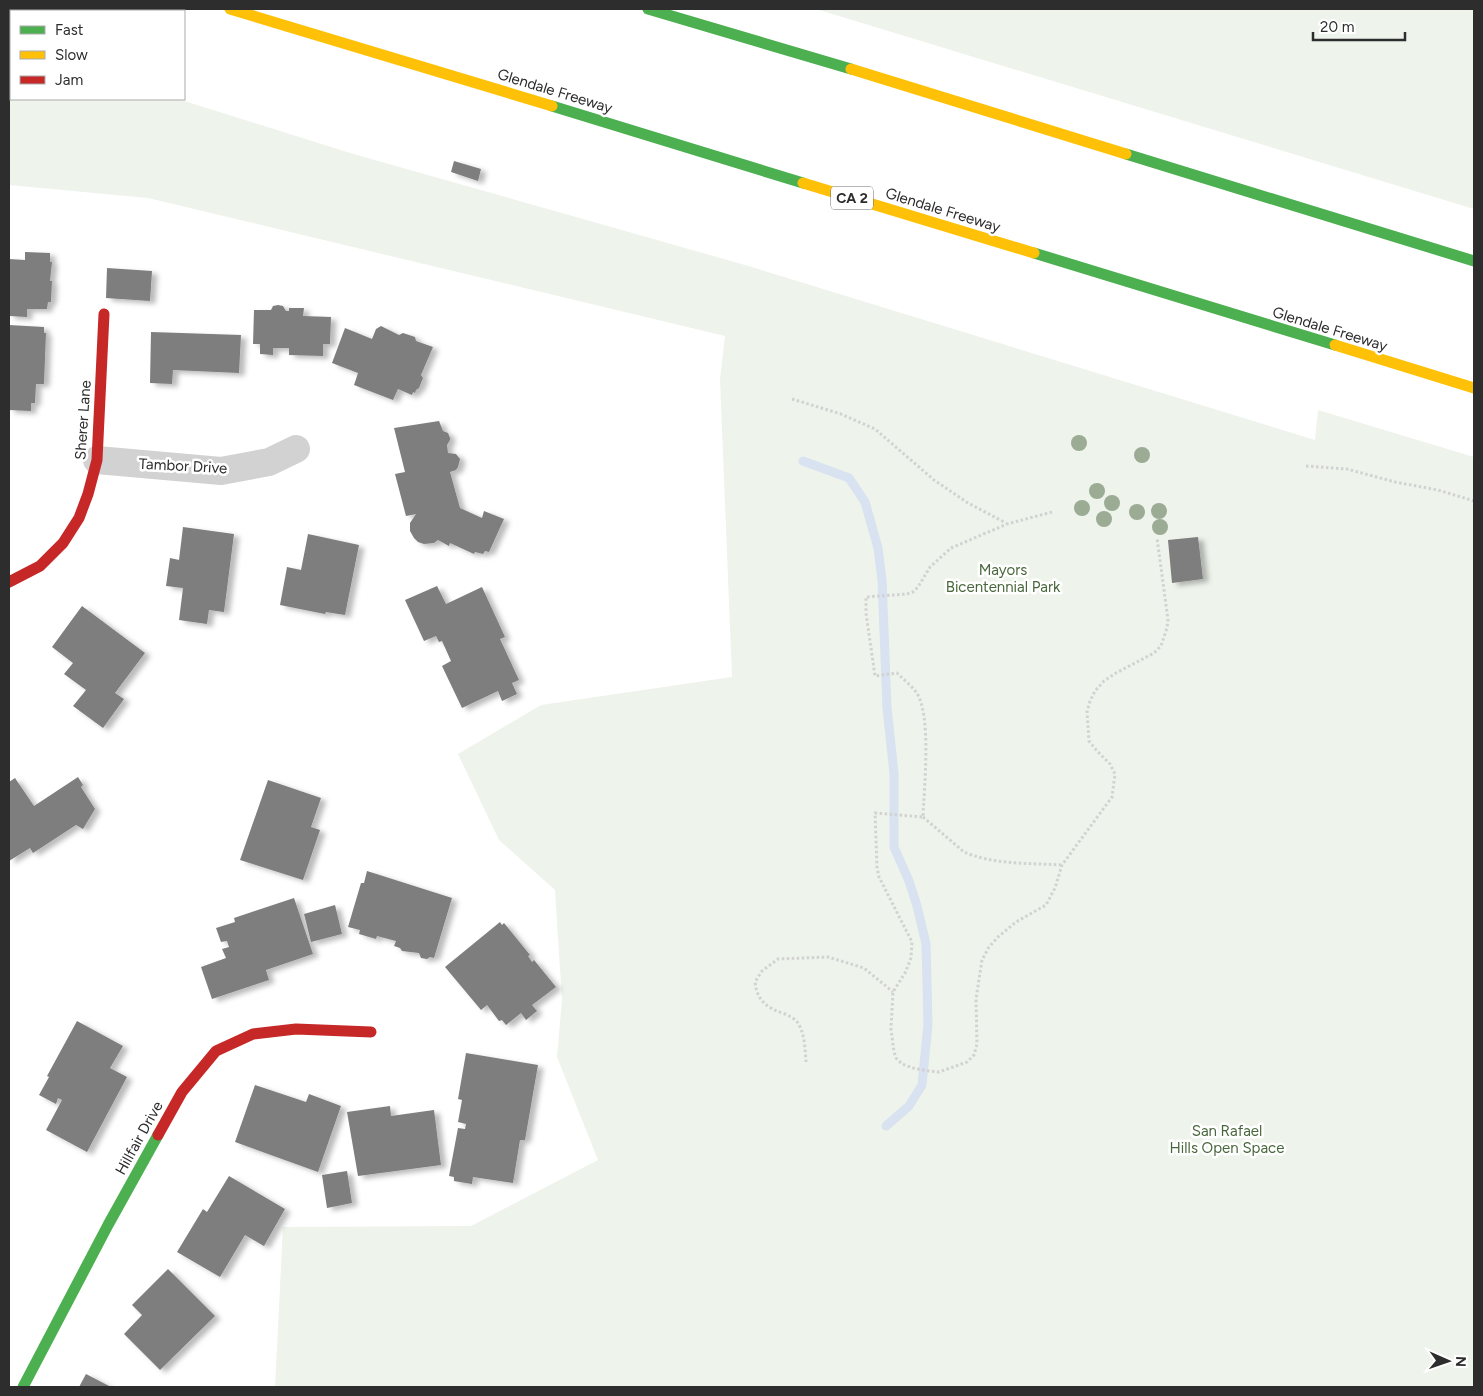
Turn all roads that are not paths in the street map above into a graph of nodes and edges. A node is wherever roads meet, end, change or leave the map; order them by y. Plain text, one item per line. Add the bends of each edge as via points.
1 (230, 9) edge
2 (648, 9) edge
3 (1474, 261) edge
4 (104, 314) dead end
5 (1474, 388) edge
6 (296, 449) dead end
7 (97, 460) junction
8 (9, 582) edge
9 (371, 1032) dead end
10 (23, 1387) edge

1 - 5 main road, Glendale Freeway / CA 2
2 - 3 main road
4 - 7 main road, Sherer Lane
6 - 7 street, Tambor Drive via 269,462 221,471
7 - 8 main road, Sherer Lane via 79,518 63,543 40,566
9 - 10 main road, Hillfair Drive via 296,1029 253,1034 216,1051 182,1092

